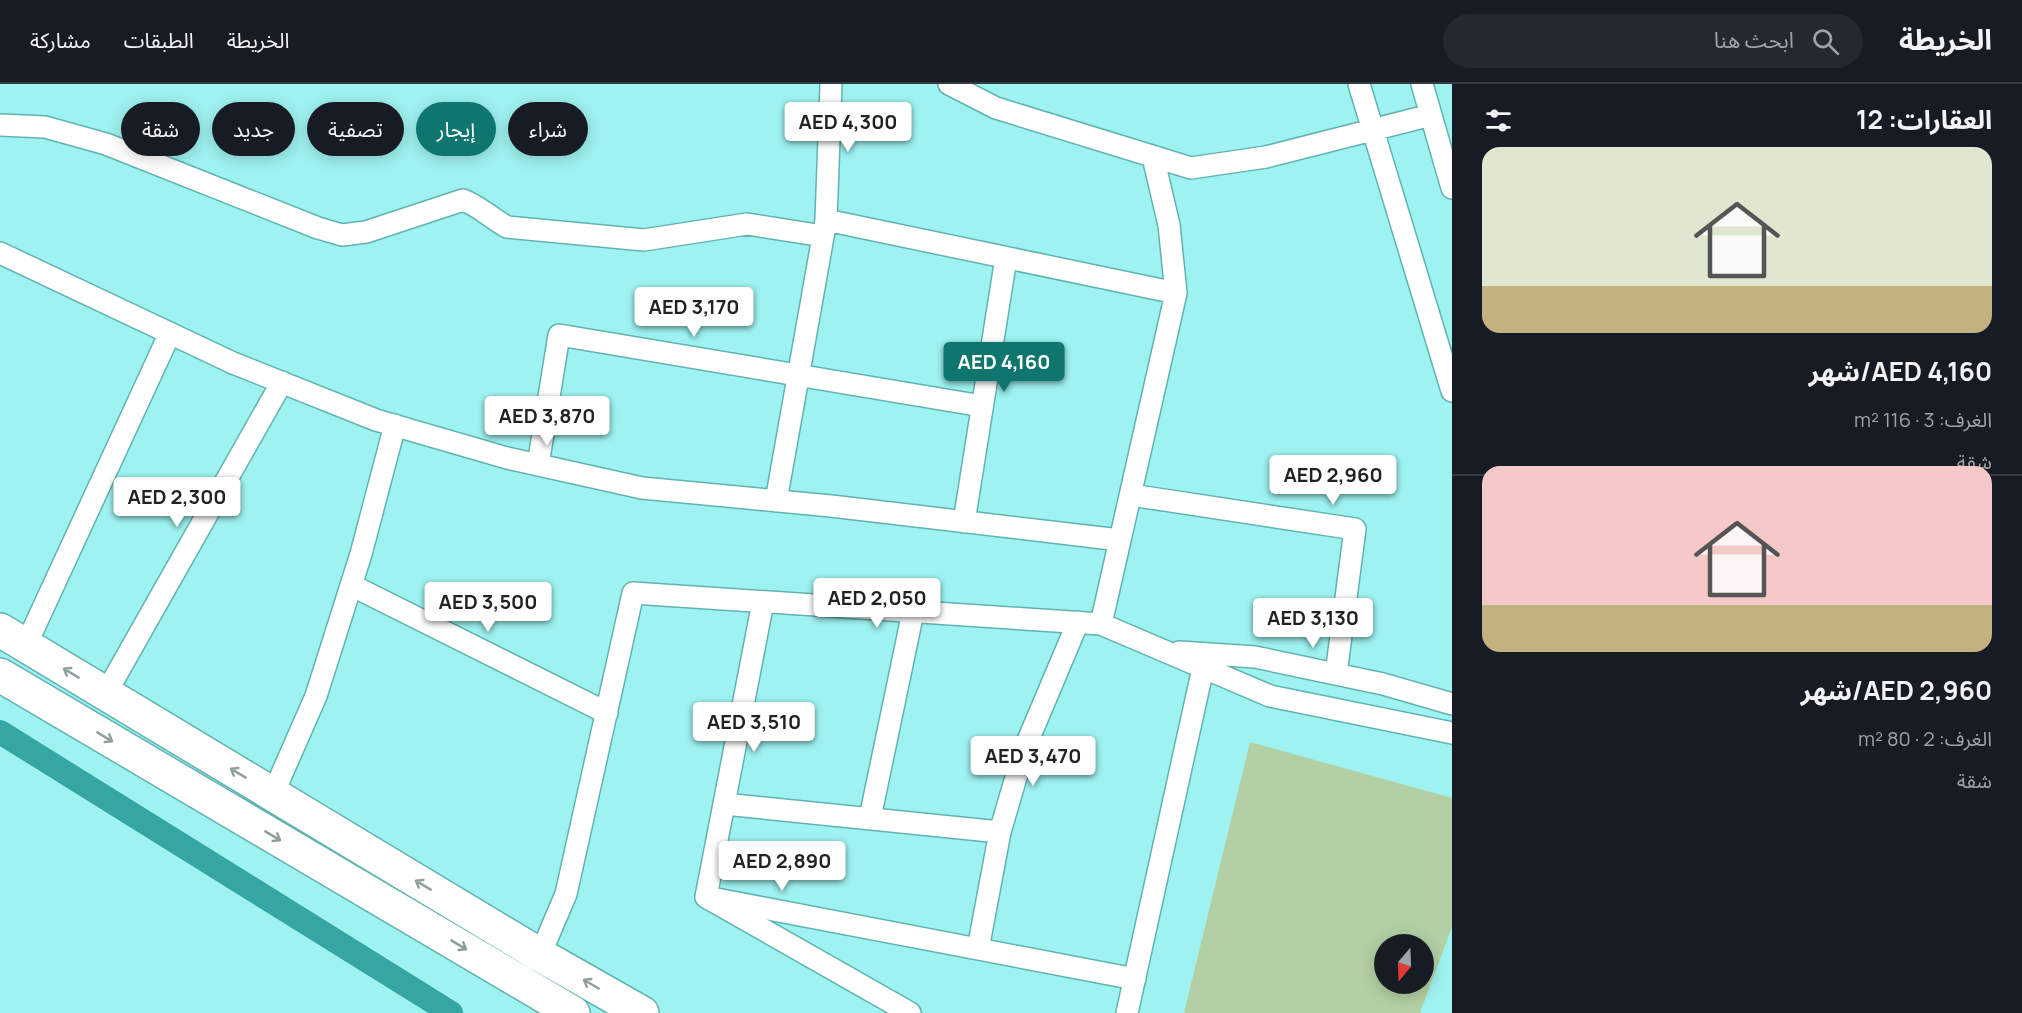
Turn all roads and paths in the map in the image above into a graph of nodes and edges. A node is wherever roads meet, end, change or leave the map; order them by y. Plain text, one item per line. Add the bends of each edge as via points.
1 (831, 84) edge
2 (949, 84) edge
3 (1359, 84) edge
4 (1422, 84) edge
5 (1431, 115) junction
6 (0, 125) edge
7 (1373, 130) junction
8 (1153, 157) junction
9 (1452, 188) edge
10 (824, 228) junction
11 (0, 253) edge
12 (1006, 258) junction
13 (1176, 293) junction
14 (170, 333) junction
15 (798, 375) junction
16 (282, 382) junction
17 (1452, 391) edge
18 (982, 406) junction
19 (394, 425) junction
20 (538, 465) junction
21 (1131, 495) junction
22 (776, 501) junction
23 (964, 522) junction
24 (1120, 540) junction
25 (351, 585) junction
26 (763, 602) junction
27 (913, 612) junction
28 (1078, 622) junction
29 (1101, 624) junction
30 (13, 638) edge
31 (1164, 651) junction
32 (1203, 668) junction
33 (1336, 674) junction
34 (0, 675) edge
35 (106, 693) junction
36 (1452, 704) edge
37 (607, 713) junction
38 (1452, 733) edge
39 (273, 794) junction
40 (724, 804) junction
41 (870, 819) junction
42 (1000, 832) junction
43 (706, 897) junction
44 (978, 949) junction
45 (540, 955) junction
46 (1135, 979) junction
47 (573, 1013) edge
48 (642, 1013) edge
49 (910, 1013) edge
50 (1127, 1013) edge

1 - 10 street
2 - 8 street via 996,108
3 - 7 street
4 - 5 street
5 - 7 street
5 - 9 street
6 - 10 street via 45,127 106,144 342,235 366,232 463,200 507,226 644,240 747,224
7 - 8 street via 1266,157 1191,168
7 - 17 street
8 - 13 street via 1169,225
10 - 12 street
10 - 15 street
11 - 14 street
12 - 13 street
12 - 18 street
13 - 21 street
14 - 16 street
14 - 30 street
15 - 18 street
15 - 20 street via 559,335
15 - 22 street
16 - 19 street
16 - 35 street
18 - 23 street
19 - 20 street
19 - 25 street
20 - 22 street via 642,488
21 - 24 street
21 - 33 street via 1355,529
22 - 23 street
23 - 24 street
24 - 29 street
25 - 37 street
25 - 39 street via 316,696
26 - 27 street
26 - 37 street via 633,593
26 - 40 street
27 - 28 street
27 - 41 street
28 - 29 street
28 - 42 street via 1024,750
29 - 31 street
35 -> 30 main road
31 - 32 street
31 - 33 street via 1255,657
32 - 38 street via 1270,696
32 - 46 street
33 - 36 street
34 -> 47 main road
39 -> 35 main road
37 - 45 street via 566,894
45 -> 39 main road
40 - 41 street
40 - 43 street
41 - 42 street
42 - 44 street
43 - 44 street
43 - 49 street
44 - 46 street
48 -> 45 main road
46 - 50 street

